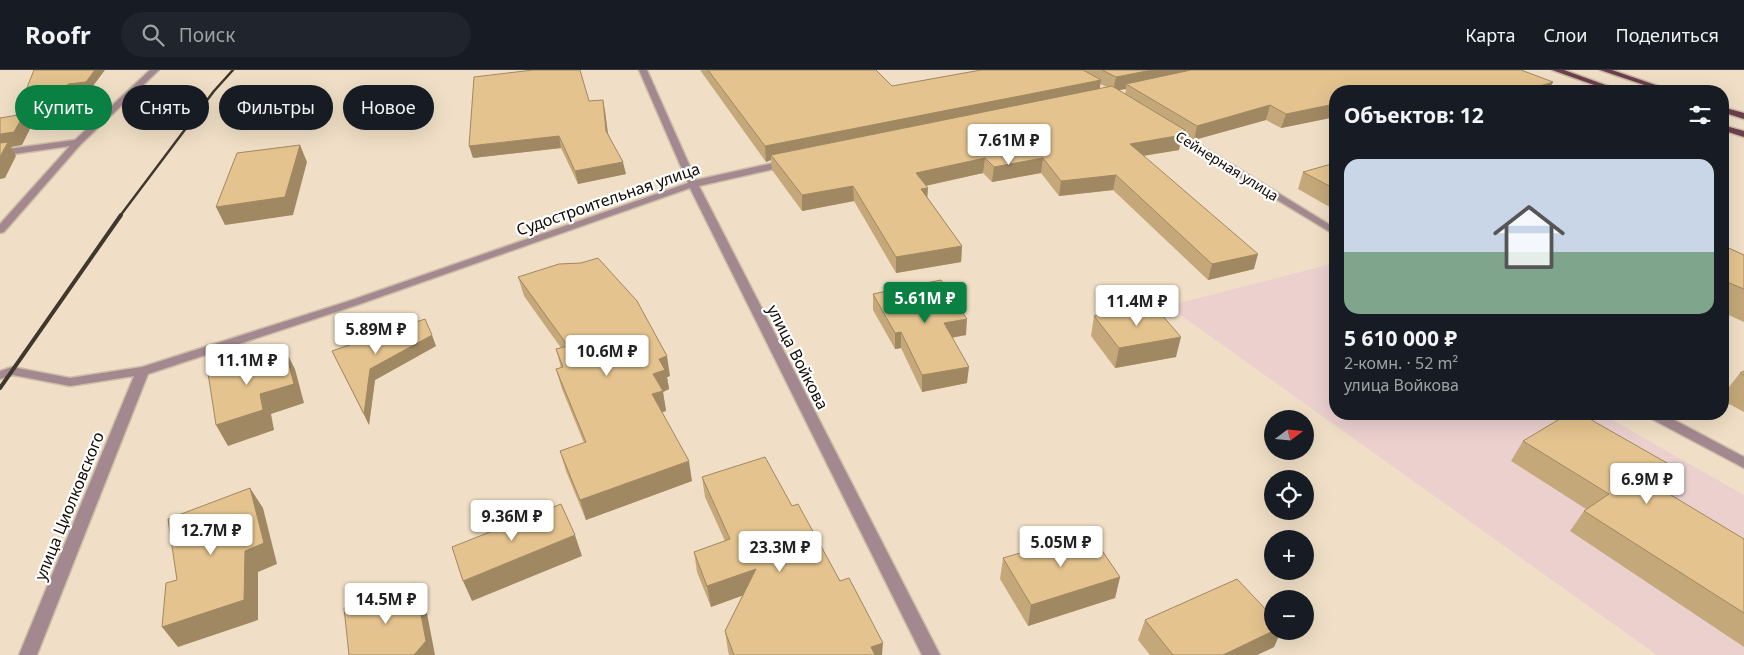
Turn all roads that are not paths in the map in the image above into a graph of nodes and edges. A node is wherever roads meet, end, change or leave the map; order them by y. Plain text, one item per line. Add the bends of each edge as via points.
1 (156, 70) edge
2 (643, 70) edge
3 (1556, 70) edge
4 (1604, 70) edge
5 (1600, 85) edge
6 (1650, 85) edge
7 (1729, 111) edge
8 (1744, 116) edge
9 (1157, 123) edge
10 (1729, 129) edge
11 (1744, 134) edge
12 (78, 142) junction
13 (0, 153) edge
14 (796, 161) edge
15 (693, 184) junction
16 (1329, 228) edge
17 (0, 230) edge
18 (143, 371) junction
19 (0, 375) edge
20 (1664, 420) edge
21 (1744, 463) edge
22 (28, 655) edge
23 (931, 655) edge

1 - 12 street
2 - 15 street, улица Войкова
3 - 5 main road
4 - 6 main road
7 - 8 main road
9 - 16 street, Сейнерная улица
10 - 11 main road
12 - 13 street
12 - 17 street
14 - 15 street, Судостроительная улица
15 - 18 street, Судостроительная улица via 353,303
15 - 23 street, улица Войкова
18 - 19 street, Судостроительная улица via 70,382 12,370
18 - 22 street, улица Циолковского
20 - 21 street

